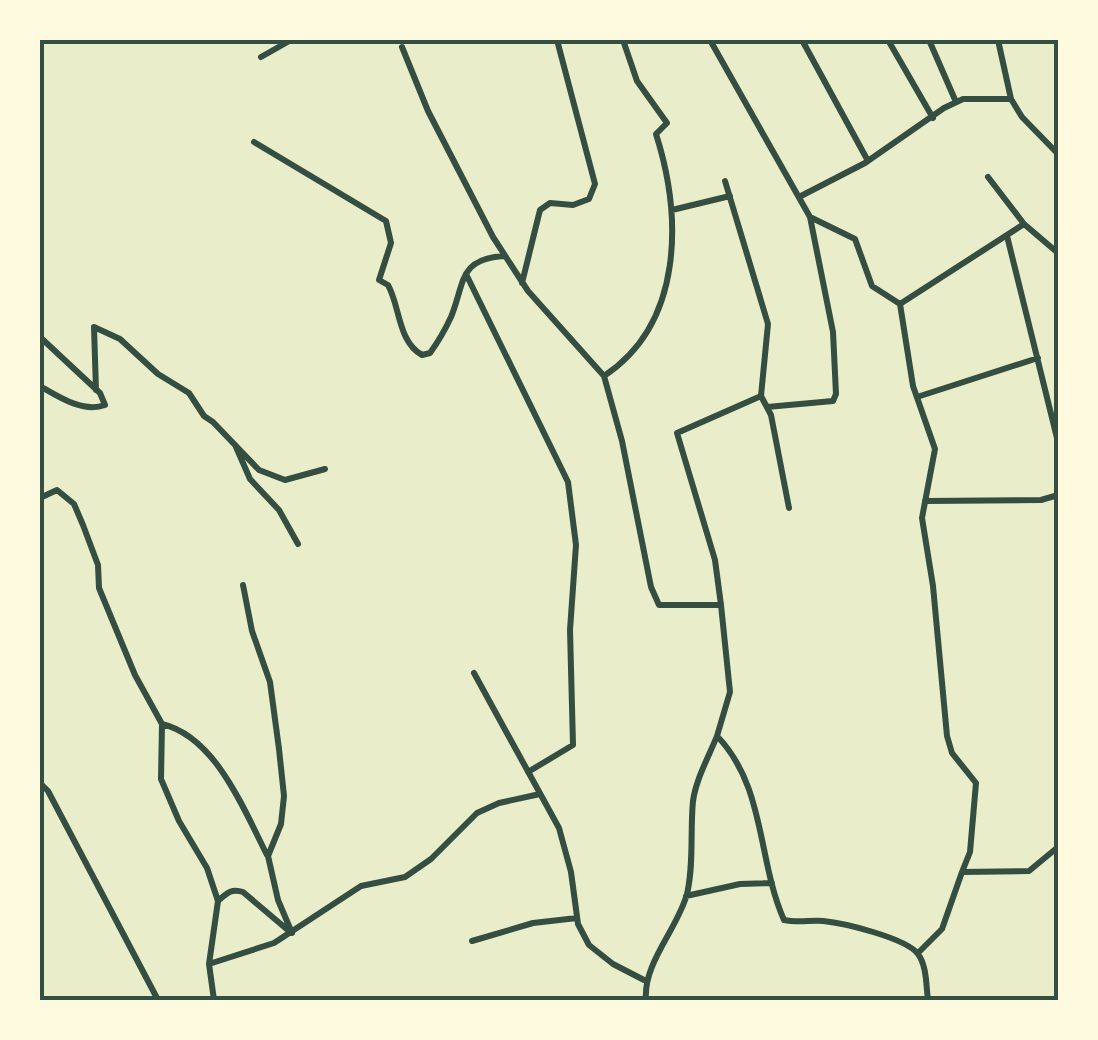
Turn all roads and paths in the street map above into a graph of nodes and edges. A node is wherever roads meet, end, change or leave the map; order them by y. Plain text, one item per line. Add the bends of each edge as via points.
1 (291, 40) edge
2 (557, 40) edge
3 (623, 40) edge
4 (710, 40) edge
5 (802, 40) edge
6 (888, 40) edge
7 (930, 40) edge
8 (998, 40) edge
9 (402, 47) dead end
10 (262, 58) dead end
11 (1011, 99) junction
12 (956, 102) junction
13 (933, 118) junction
14 (254, 142) dead end
15 (1058, 154) edge
16 (868, 161) junction
17 (988, 177) dead end
18 (724, 181) dead end
19 (730, 196) junction
20 (799, 198) junction
21 (672, 210) junction
22 (810, 217) junction
23 (1024, 224) junction
24 (1007, 236) junction
25 (1058, 253) edge
26 (506, 256) junction
27 (466, 274) junction
28 (522, 283) junction
29 (900, 304) junction
30 (40, 337) edge
31 (1038, 358) junction
32 (604, 376) junction
33 (40, 386) edge
34 (96, 390) junction
35 (761, 396) junction
36 (917, 396) junction
37 (768, 407) junction
38 (1058, 442) edge
39 (236, 446) junction
40 (325, 469) dead end
41 (1058, 495) edge
42 (40, 501) edge
43 (925, 501) junction
44 (789, 508) dead end
45 (298, 544) dead end
46 (243, 585) dead end
47 (721, 605) junction
48 (474, 673) dead end
49 (162, 724) junction
50 (718, 736) junction
51 (528, 772) junction
52 (40, 783) edge
53 (540, 794) junction
54 (1058, 847) edge
55 (268, 856) junction
56 (962, 872) junction
57 (772, 882) junction
58 (686, 896) junction
59 (218, 901) junction
60 (577, 918) junction
61 (292, 933) junction
62 (472, 941) dead end
63 (918, 952) junction
64 (208, 964) junction
65 (644, 980) junction
66 (158, 1000) edge
67 (214, 1000) edge
68 (646, 1000) edge
69 (928, 1000) edge

1 - 10 street
2 - 28 street via 595,184 589,198 540,210
3 - 21 street via 636,82 667,124 656,134
4 - 20 street
5 - 16 street
6 - 13 street
7 - 12 street
8 - 11 street
9 - 26 street via 428,111
11 - 12 street
11 - 15 street
12 - 13 street
13 - 16 street
14 - 27 street via 386,221 392,244 379,280 394,295 414,351 430,353
16 - 20 street
17 - 23 street
18 - 19 street
19 - 21 street
19 - 35 street via 768,324
20 - 22 street
21 - 32 street via 660,313 626,362
22 - 29 street via 856,239 872,286
22 - 37 street via 832,332 836,394 833,401
23 - 24 street
23 - 25 street
24 - 29 street
24 - 31 street
26 - 27 street via 485,258
26 - 28 street
27 - 51 street via 560,461 574,521 574,745
28 - 32 street
29 - 36 street
30 - 34 street
31 - 36 street
31 - 38 street
32 - 47 street via 659,605
33 - 34 street via 92,410 105,405
34 - 39 street via 94,326 189,393
35 - 37 street
35 - 47 street via 676,433 715,560
36 - 43 street via 935,449
37 - 44 street
39 - 40 street via 273,478
39 - 45 street via 250,478
41 - 43 street
42 - 49 street via 57,490 74,504 134,676
43 - 56 street via 947,736 976,783
46 - 55 street via 270,682 284,796
47 - 50 street via 730,692
48 - 51 street
49 - 55 street via 205,750 240,796
49 - 59 street via 161,779
50 - 57 street via 736,755 759,816
50 - 58 street via 694,796
51 - 53 street
52 - 66 street
53 - 60 street via 558,828
53 - 61 street via 477,813 405,878 361,886
54 - 56 street via 1029,870
55 - 61 street
56 - 63 street via 942,929
57 - 58 street
57 - 63 street via 784,920 854,927
58 - 65 street
59 - 61 street via 228,892 243,892
59 - 64 street
60 - 62 street
60 - 65 street via 589,945
61 - 64 street
63 - 69 street
64 - 67 street
65 - 68 street

